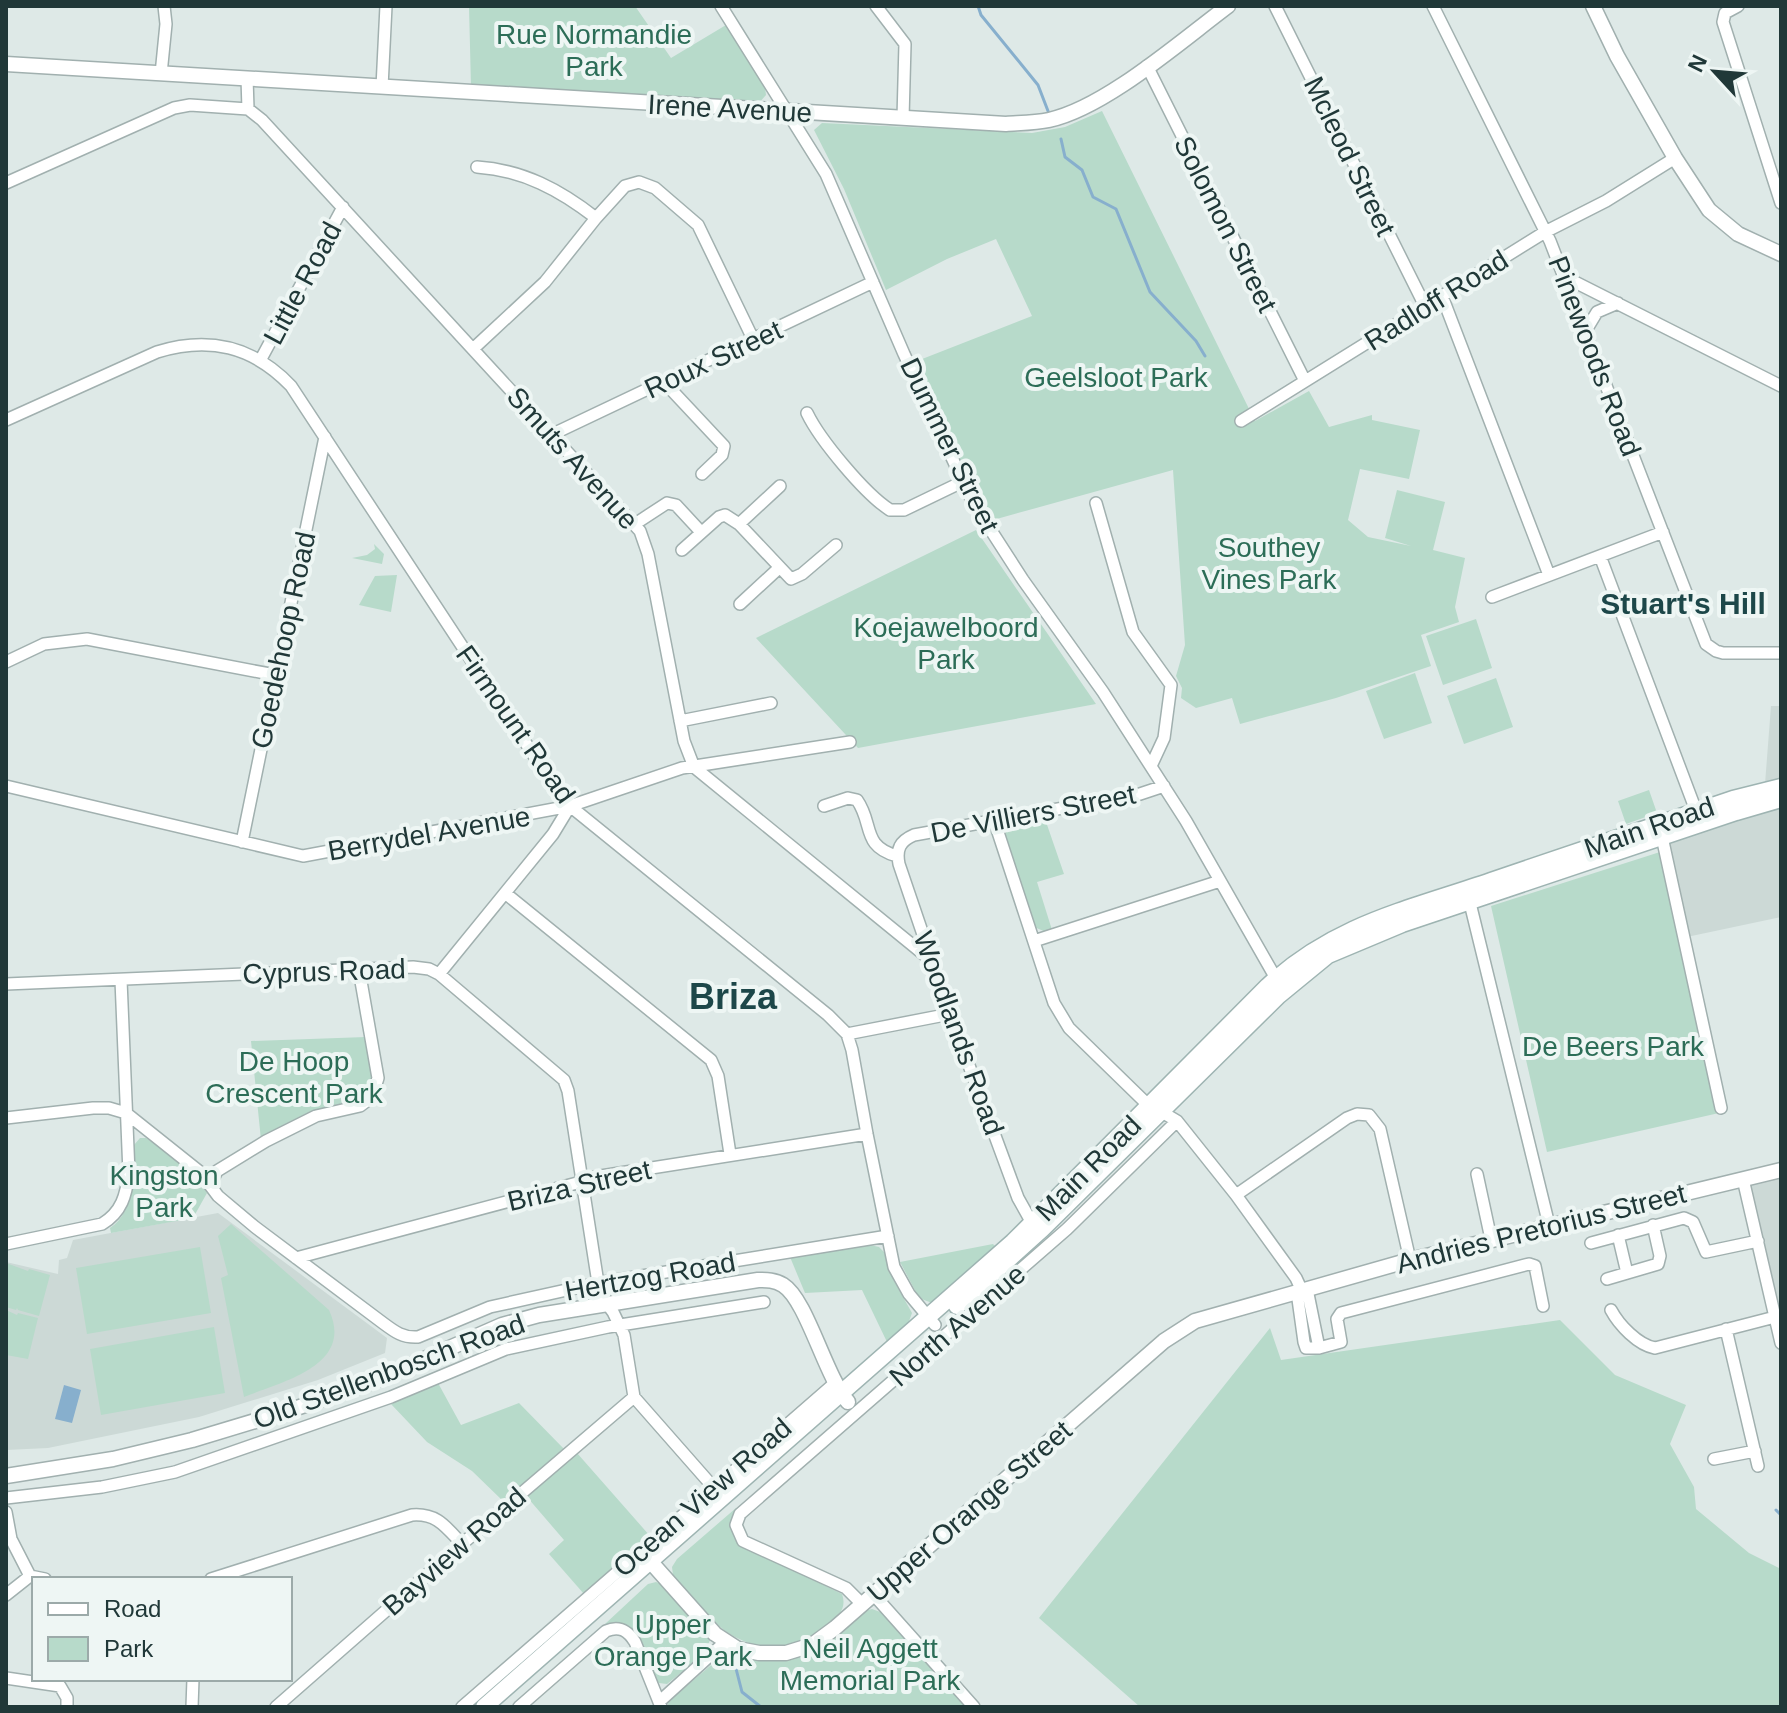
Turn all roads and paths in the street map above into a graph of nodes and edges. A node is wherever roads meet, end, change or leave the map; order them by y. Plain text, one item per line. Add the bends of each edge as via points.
1 (164, 6) edge
2 (386, 6) edge
3 (721, 6) edge
4 (876, 6) edge
5 (1228, 6) edge
6 (1275, 6) edge
7 (1433, 6) edge
8 (1593, 6) edge
9 (1738, 6) edge
10 (6, 64) edge
11 (1147, 66) junction
12 (161, 74) junction
13 (247, 78) junction
14 (382, 87) junction
15 (248, 109) junction
16 (786, 111) junction
17 (903, 118) junction
18 (1675, 158) junction
19 (477, 167) dead end
20 (6, 183) edge
21 (1781, 203) edge
22 (343, 207) junction
23 (596, 218) junction
24 (1545, 232) junction
25 (1781, 237) edge
26 (1764, 247) junction
27 (1781, 254) edge
28 (1563, 276) junction
29 (873, 282) junction
30 (1442, 296) junction
31 (1618, 303) junction
32 (1425, 306) junction
33 (1585, 332) junction
34 (754, 341) junction
35 (474, 348) junction
36 (261, 359) junction
37 (1305, 381) junction
38 (664, 382) junction
39 (1781, 386) edge
40 (807, 413) dead end
41 (6, 420) edge
42 (1241, 421) dead end
43 (553, 434) junction
44 (325, 437) junction
45 (702, 474) dead end
46 (962, 482) junction
47 (780, 486) dead end
48 (1096, 503) dead end
49 (635, 524) junction
50 (739, 524) junction
51 (701, 532) junction
52 (1663, 532) junction
53 (836, 545) dead end
54 (682, 550) dead end
55 (1600, 556) junction
56 (779, 568) junction
57 (1549, 575) junction
58 (1492, 597) dead end
59 (740, 604) dead end
60 (1781, 653) edge
61 (6, 662) edge
62 (275, 675) junction
63 (771, 703) dead end
64 (680, 721) junction
65 (850, 742) dead end
66 (1151, 766) junction
67 (694, 767) junction
68 (6, 786) edge
69 (1164, 786) junction
70 (1781, 787) edge
71 (1781, 799) edge
72 (570, 806) junction
73 (824, 806) dead end
74 (537, 813) junction
75 (1698, 818) junction
76 (994, 820) junction
77 (553, 834) junction
78 (1662, 837) junction
79 (242, 842) junction
80 (897, 856) junction
81 (1220, 881) junction
82 (505, 893) junction
83 (1468, 895) junction
84 (919, 922) junction
85 (896, 933) junction
86 (1034, 941) junction
87 (932, 961) junction
88 (359, 970) junction
89 (439, 974) junction
90 (121, 980) junction
91 (6, 984) edge
92 (1280, 984) junction
93 (950, 1014) junction
94 (847, 1034) junction
95 (1155, 1108) junction
96 (1721, 1108) dead end
97 (126, 1113) junction
98 (6, 1118) edge
99 (1177, 1121) junction
100 (867, 1134) junction
101 (730, 1154) junction
102 (1781, 1170) edge
103 (1477, 1174) dead end
104 (1743, 1179) junction
105 (582, 1181) junction
106 (210, 1185) junction
107 (1236, 1195) junction
108 (1032, 1223) junction
109 (1549, 1225) junction
110 (1653, 1225) junction
111 (1618, 1235) junction
112 (888, 1236) junction
113 (1491, 1239) junction
114 (1758, 1241) junction
115 (1591, 1243) dead end
116 (6, 1244) edge
117 (296, 1258) junction
118 (1410, 1260) junction
119 (1627, 1273) junction
120 (1607, 1279) dead end
121 (598, 1283) junction
122 (1302, 1291) junction
123 (764, 1302) dead end
124 (607, 1304) junction
125 (1543, 1306) dead end
126 (1611, 1310) dead end
127 (1775, 1317) junction
128 (932, 1321) junction
129 (1307, 1322) junction
130 (619, 1325) junction
131 (1726, 1329) junction
132 (1781, 1343) edge
133 (1319, 1348) junction
134 (841, 1393) junction
135 (634, 1397) junction
136 (1755, 1451) junction
137 (1714, 1459) dead end
138 (1758, 1466) dead end
139 (6, 1476) edge
140 (714, 1488) junction
141 (6, 1498) edge
142 (6, 1512) edge
143 (462, 1544) junction
144 (653, 1564) junction
145 (30, 1576) junction
146 (35, 1577) edge
147 (217, 1577) edge
148 (6, 1595) edge
149 (868, 1599) junction
150 (725, 1642) junction
151 (6, 1678) edge
152 (193, 1681) edge
153 (660, 1704) edge
154 (67, 1707) edge
155 (192, 1707) edge
156 (276, 1707) edge
157 (462, 1707) edge
158 (484, 1707) edge
159 (498, 1707) edge
160 (519, 1707) edge
161 (974, 1707) edge

1 - 12 street
2 - 14 street
3 - 16 street, Dummer Street
4 - 17 street via 905,44
5 - 11 street, Irene Avenue
6 - 32 street, Mcleod Street
7 - 24 street, Pinewoods Road
8 - 18 street
9 - 21 street via 1725,13 1723,22
10 - 12 street, Irene Avenue
11 - 17 street, Irene Avenue via 1092,104 1048,120 1006,124
11 - 37 street, Solomon Street
12 - 13 street, Irene Avenue
13 - 14 street, Irene Avenue
13 - 15 street
14 - 16 street, Irene Avenue
15 - 20 street via 174,108
15 - 22 street, Smuts Avenue
16 - 17 street, Irene Avenue
16 - 29 street, Dummer Street via 826,174
18 - 24 street, Radloff Road
18 - 26 street via 1718,220
19 - 23 street via 499,168 545,184
22 - 35 street, Smuts Avenue
22 - 36 street, Little Road
23 - 34 street via 631,183 647,184 666,196 698,225
23 - 35 street via 545,282
24 - 28 street, Pinewoods Road
24 - 30 street, Radloff Road
25 - 26 street
26 - 27 street
28 - 31 street
28 - 33 street, Pinewoods Road
29 - 34 street, Roux Street
29 - 46 street, Dummer Street
30 - 32 street, Radloff Road
30 - 57 street
31 - 33 street via 1597,312
31 - 39 street
32 - 37 street, Radloff Road
33 - 52 street, Pinewoods Road
34 - 38 street, Roux Street
35 - 43 street, Smuts Avenue
36 - 41 street, Firmount Road via 218,346 177,346
36 - 44 street, Firmount Road via 291,386
37 - 42 street, Radloff Road
38 - 43 street, Roux Street
38 - 45 street via 724,446 719,459
40 - 46 street via 833,452 890,510 904,510
43 - 49 street, Smuts Avenue
44 - 62 street, Goedehoop Road
44 - 72 street, Firmount Road
46 - 66 street, Dummer Street
47 - 50 street
48 - 66 street via 1133,632 1171,685 1166,730
49 - 51 street via 667,503
49 - 64 street, Smuts Avenue via 648,554
50 - 51 street via 722,516
50 - 56 street
51 - 54 street
52 - 55 street
52 - 60 street, Pinewoods Road via 1709,647 1723,653
53 - 56 street via 797,578 788,578
55 - 57 street
55 - 75 street
56 - 59 street
57 - 58 street
61 - 62 street via 44,644 87,639
62 - 79 street, Goedehoop Road
63 - 64 street
64 - 67 street, Smuts Avenue
65 - 67 street, Berrydel Avenue
66 - 69 street, Dummer Street
67 - 72 street, Berrydel Avenue
67 - 85 street
68 - 79 street, Berrydel Avenue
69 - 76 street, De Villiers Street
69 - 81 street, Dummer Street
70 - 75 main road, Main Road
71 - 75 main road, Main Road
72 - 74 street, Berrydel Avenue
72 - 77 street
72 - 94 street, Firmount Road
73 - 80 street via 857,800 875,846
74 - 77 street
74 - 79 street, Berrydel Avenue via 307,855
75 - 78 main road, Main Road
75 - 83 main road, Main Road
76 - 80 street, De Villiers Street via 914,835 903,842
76 - 86 street
77 - 82 street
78 - 83 main road, Main Road
78 - 96 street
80 - 84 street, Woodlands Road
81 - 86 street
81 - 92 street, Dummer Street
82 - 89 street
82 - 101 street via 711,1060
83 - 92 main road, Main Road via 1342,947
83 - 109 street
84 - 85 street via 910,932
84 - 87 street, Woodlands Road
85 - 87 street
86 - 95 street via 1063,1021
87 - 93 street, Woodlands Road
88 - 89 street, Cyprus Road via 413,967
88 - 90 street, Cyprus Road
88 - 106 street via 378,1078 372,1097 266,1141 217,1171
89 - 105 street, Cyprus Road via 564,1080
90 - 91 street, Cyprus Road
90 - 97 street
92 - 95 main road, Main Road
93 - 94 street
93 - 108 street, Woodlands Road
94 - 100 street
95 - 99 street
95 - 108 main road, Main Road
95 - 128 main road, Main Road via 1042,1229
97 - 98 street via 93,1108
97 - 106 street
97 - 116 street via 129,1173 115,1216 94,1227
99 - 107 street
99 - 149 street, North Avenue via 1067,1229 745,1509 736,1525 743,1541
100 - 101 street, Briza Street
100 - 112 street
101 - 105 street, Briza Street
102 - 104 street, Andries Pretorius Street
103 - 113 street
104 - 109 street, Andries Pretorius Street
104 - 114 street
105 - 117 street, Briza Street
105 - 121 street, Cyprus Road
106 - 117 street
107 - 118 street via 1347,1118 1369,1115 1380,1129
107 - 122 street
108 - 128 main road, Main Road
109 - 113 street, Andries Pretorius Street
110 - 111 street
110 - 114 street via 1690,1220 1709,1253
110 - 119 street via 1658,1264
111 - 115 street
111 - 119 street
112 - 121 street, Hertzog Road
112 - 128 street via 894,1267
113 - 118 street, Andries Pretorius Street
114 - 127 street
117 - 121 street, Hertzog Road via 404,1337 418,1337 490,1307
118 - 122 street, Andries Pretorius Street
119 - 120 street
121 - 124 street, Cyprus Road
122 - 129 street
122 - 149 street, Upper Orange Street via 1180,1329
123 - 130 street
124 - 130 street, Cyprus Road
124 - 134 street, Old Stellenbosch Road via 775,1281 795,1297
124 - 139 street, Old Stellenbosch Road via 502,1325 372,1382 192,1440
125 - 133 street via 1535,1266 1529,1264 1341,1313 1341,1342
126 - 131 street via 1651,1348
127 - 131 street
127 - 132 street
128 - 134 main road, Main Road
129 - 133 street
129 - 133 street via 1306,1348
130 - 135 street, Cyprus Road
130 - 141 street via 496,1353 391,1397 175,1472 114,1486
131 - 136 street
134 - 140 street, Ocean View Road
134 - 144 main road, Main Road
135 - 140 street
135 - 143 street, Bayview Road
136 - 137 street
136 - 138 street
140 - 157 street, Ocean View Road
142 - 145 street via 11,1539
143 - 147 street via 436,1518 412,1515
143 - 156 street, Bayview Road
144 - 150 street
144 - 158 main road, Main Road
144 - 159 main road, Main Road
145 - 146 street
145 - 148 street
149 - 150 street, Upper Orange Street via 822,1639 799,1650 759,1653
149 - 161 street
150 - 153 street
151 - 154 street via 60,1686
152 - 155 street
153 - 160 street via 635,1642 624,1629 606,1631

